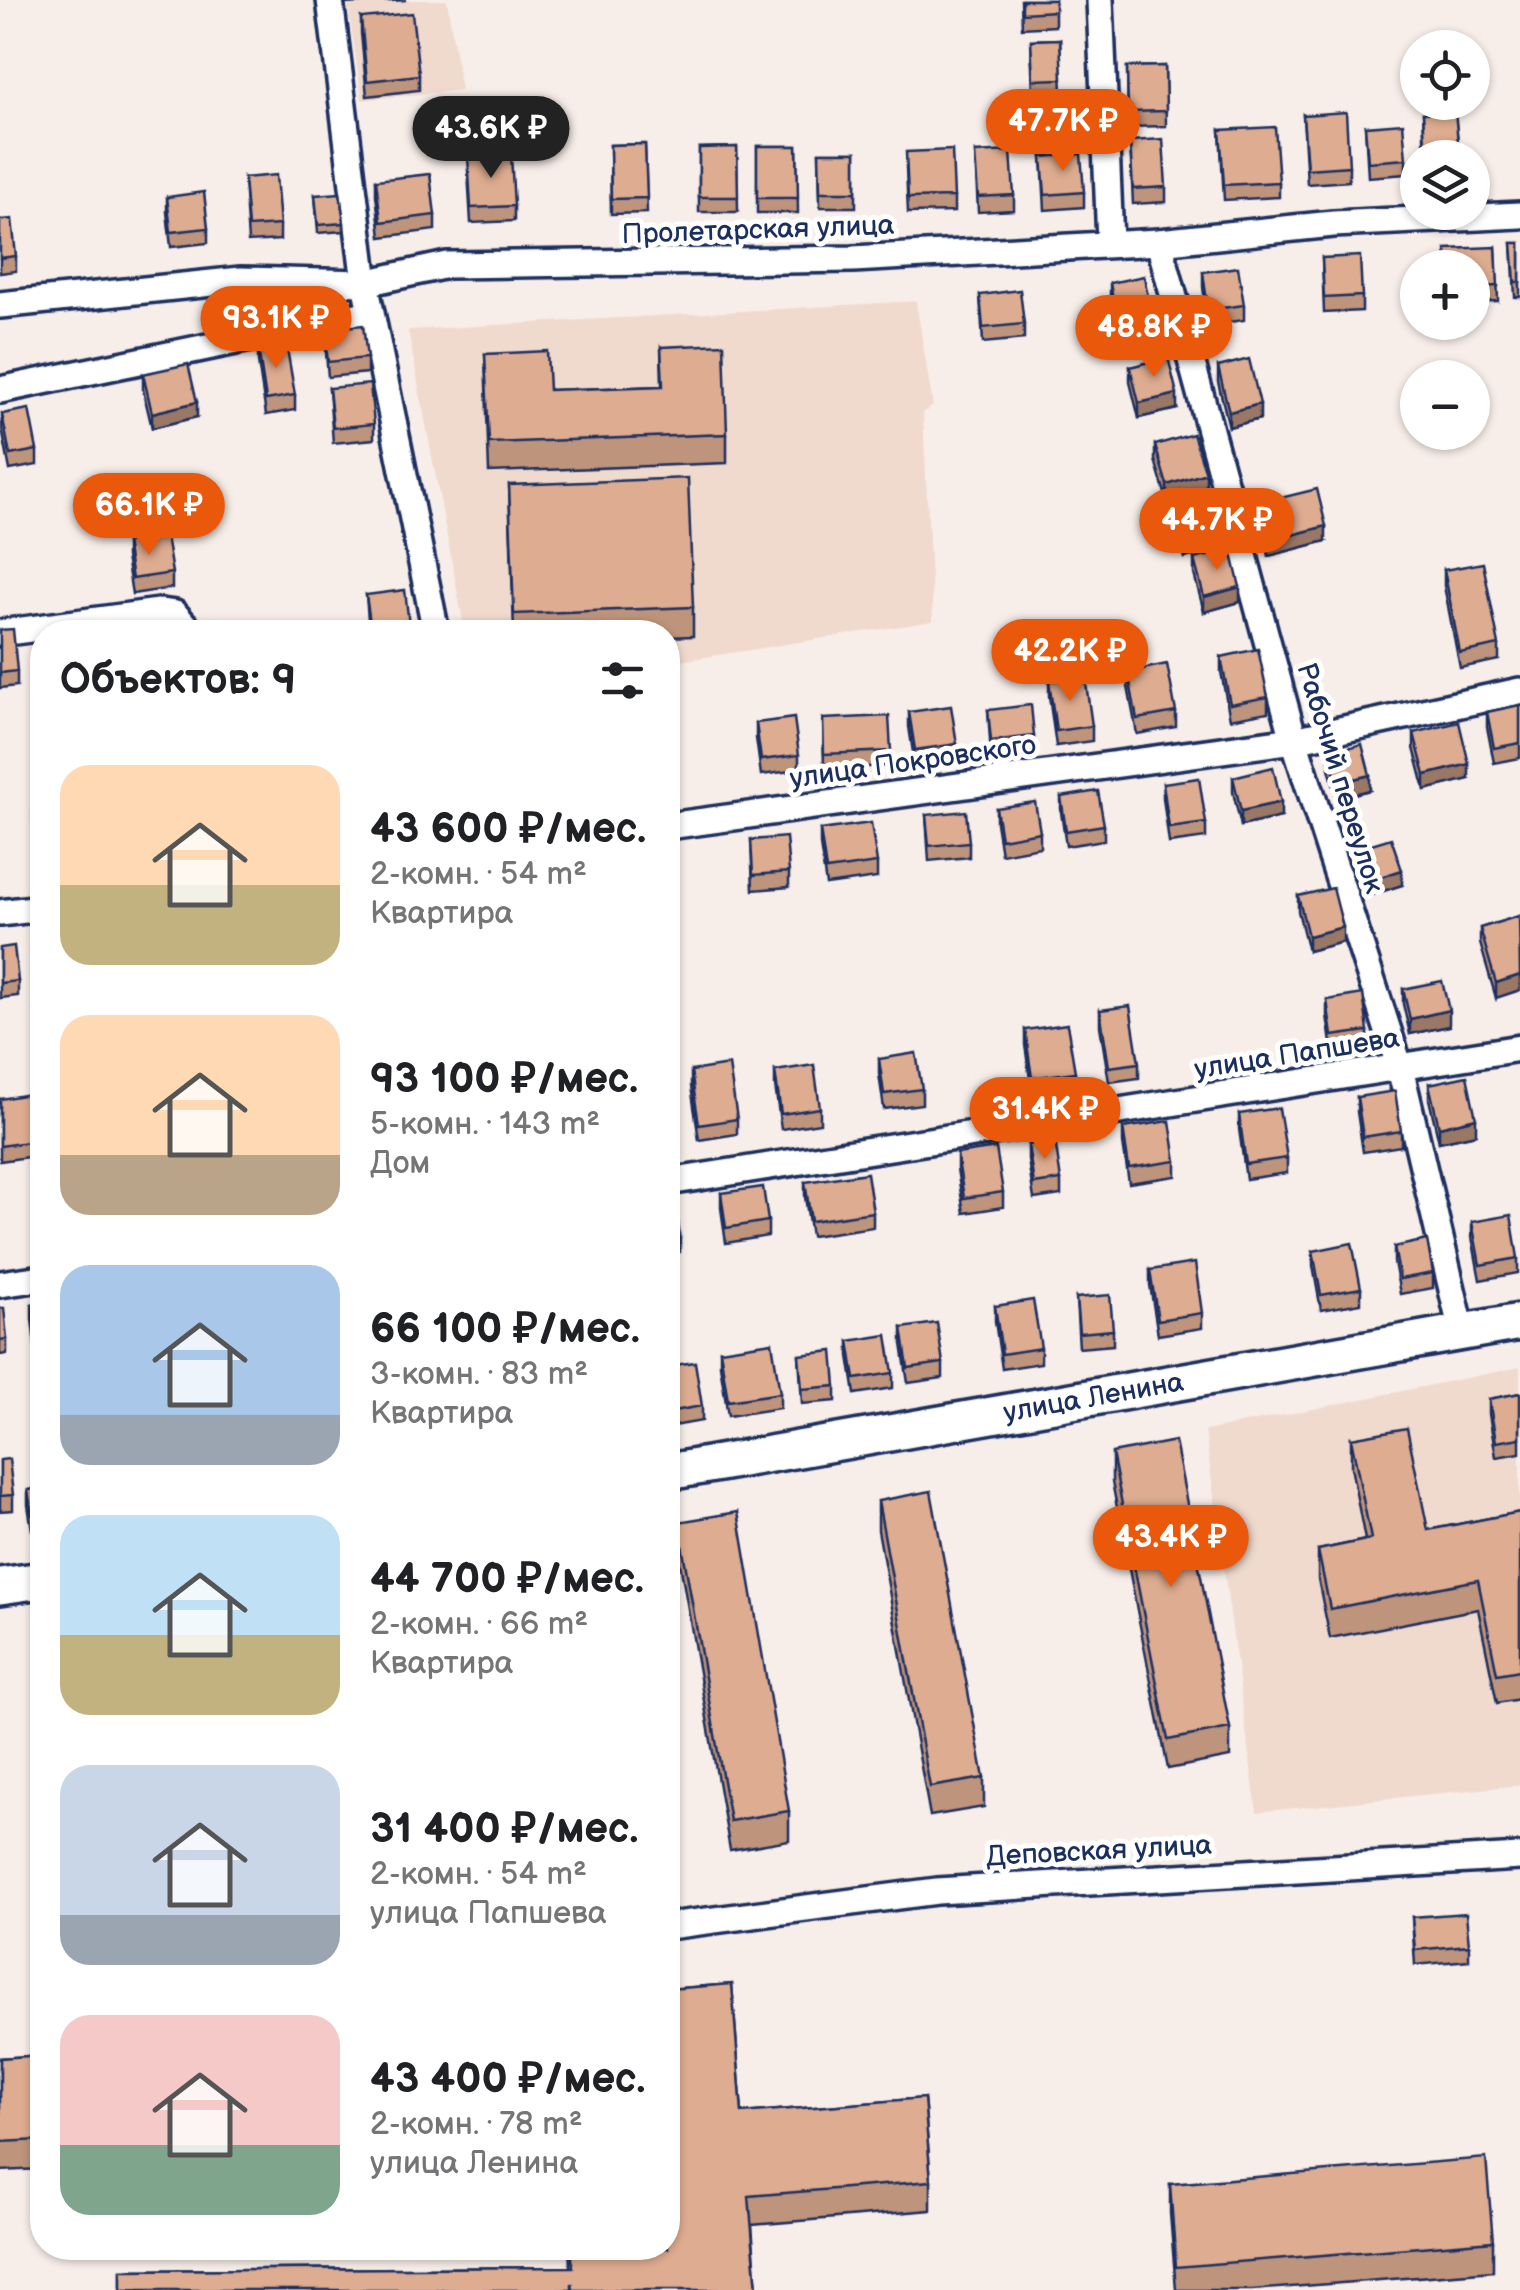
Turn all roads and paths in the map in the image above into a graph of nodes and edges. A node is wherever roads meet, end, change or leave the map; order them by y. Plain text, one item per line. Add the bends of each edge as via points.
1 (330, 0) edge
2 (1100, 0) edge
3 (1520, 215) edge
4 (1110, 242) junction
5 (1159, 242) junction
6 (365, 283) junction
7 (0, 305) edge
8 (371, 313) junction
9 (0, 390) edge
10 (101, 620) edge
11 (181, 620) edge
12 (434, 620) edge
13 (30, 630) edge
14 (0, 634) edge
15 (1520, 691) edge
16 (1294, 740) junction
17 (680, 824) edge
18 (30, 910) edge
19 (0, 914) edge
20 (1520, 1048) edge
21 (1400, 1068) junction
22 (680, 1180) edge
23 (30, 1280) edge
24 (0, 1284) edge
25 (1520, 1322) edge
26 (1462, 1332) junction
27 (680, 1470) edge
28 (30, 1582) edge
29 (0, 1586) edge
30 (1520, 1857) edge
31 (680, 1924) edge

1 - 6 street
2 - 4 street
3 - 5 street, Пролетарская улица via 1332,224
4 - 5 street, Пролетарская улица
4 - 6 street, Пролетарская улица via 853,259 448,265
5 - 16 street, Рабочий переулок
6 - 7 street, Пролетарская улица via 241,280
6 - 8 street
8 - 9 street
8 - 12 street
10 - 11 street via 159,612
13 - 14 street
15 - 16 street, улица Покровского
16 - 17 street, улица Покровского
16 - 21 street, Рабочий переулок
18 - 19 street
20 - 21 street, улица Папшева
21 - 22 street, улица Папшева
21 - 26 street, Рабочий переулок
23 - 24 street
25 - 26 main road, улица Ленина
26 - 27 main road, улица Ленина
28 - 29 main road
30 - 31 street, Деповская улица via 937,1890

